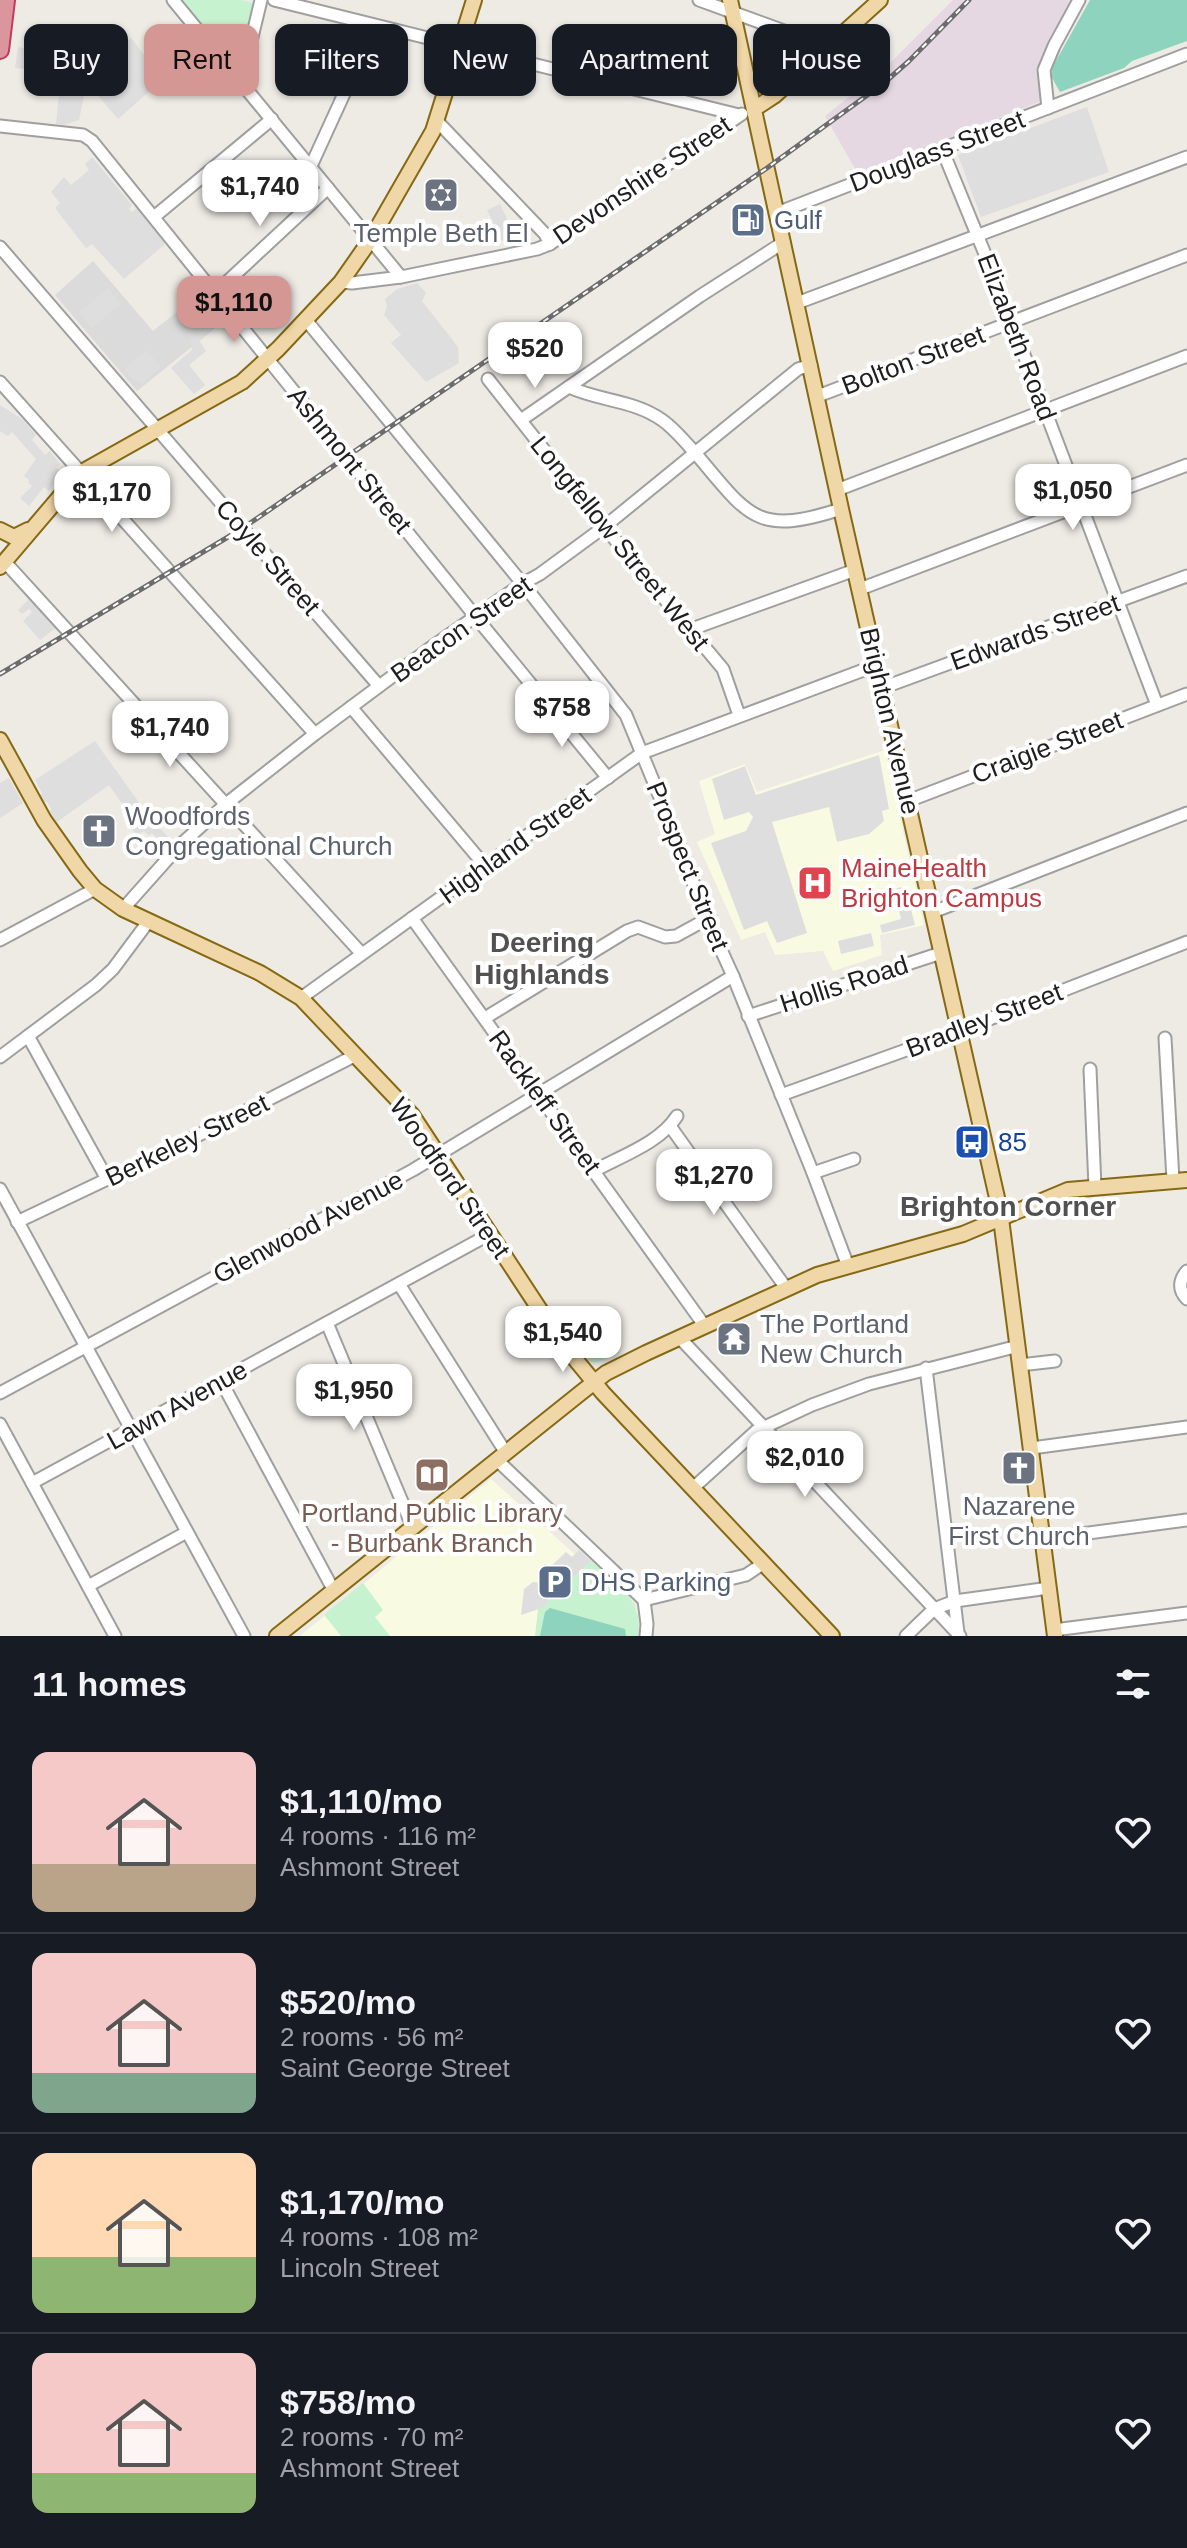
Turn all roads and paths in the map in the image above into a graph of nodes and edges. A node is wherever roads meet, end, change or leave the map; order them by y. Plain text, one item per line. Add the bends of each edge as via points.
1 (6, 0) edge
2 (173, 0) edge
3 (261, 0) edge
4 (274, 0) edge
5 (474, 0) edge
6 (699, 0) edge
7 (880, 0) edge
8 (1079, 0) edge
9 (732, 6) edge
10 (193, 24) edge
11 (255, 24) edge
12 (367, 24) edge
13 (467, 24) edge
14 (774, 24) edge
15 (853, 24) edge
16 (0, 50) edge
17 (1187, 54) edge
18 (536, 63) edge
19 (252, 96) edge
20 (343, 96) edge
21 (444, 96) edge
22 (774, 96) edge
23 (1048, 108) junction
24 (746, 112) junction
25 (272, 119) junction
26 (436, 120) junction
27 (0, 126) edge
28 (942, 149) junction
29 (1187, 157) edge
30 (311, 166) junction
31 (328, 188) junction
32 (777, 213) junction
33 (154, 217) junction
34 (977, 235) junction
35 (371, 239) junction
36 (784, 242) junction
37 (550, 244) junction
38 (0, 247) edge
39 (1187, 255) edge
40 (401, 277) junction
41 (341, 282) junction
42 (215, 293) junction
43 (797, 303) junction
44 (306, 320) junction
45 (1011, 322) junction
46 (1187, 356) edge
47 (268, 358) junction
48 (811, 365) junction
49 (488, 379) dead end
50 (0, 382) edge
51 (569, 387) junction
52 (818, 396) junction
53 (1046, 410) junction
54 (521, 420) junction
55 (159, 430) junction
56 (694, 452) junction
57 (1187, 465) edge
58 (80, 473) junction
59 (837, 490) junction
60 (1081, 504) junction
61 (841, 509) junction
62 (35, 525) junction
63 (604, 527) junction
64 (4, 533) edge
65 (5, 562) edge
66 (855, 570) junction
67 (1187, 576) edge
68 (522, 584) junction
69 (860, 589) junction
70 (1118, 602) junction
71 (475, 616) junction
72 (689, 630) junction
73 (877, 665) junction
74 (379, 686) junction
75 (882, 688) junction
76 (1187, 694) edge
77 (1157, 705) junction
78 (351, 707) junction
79 (739, 715) junction
80 (315, 734) junction
81 (0, 740) edge
82 (642, 753) junction
83 (608, 778) junction
84 (908, 801) junction
85 (226, 804) junction
86 (1187, 813) edge
87 (486, 867) junction
88 (95, 889) junction
89 (123, 909) junction
90 (933, 912) junction
91 (412, 918) junction
92 (707, 919) junction
93 (148, 922) junction
94 (0, 940) edge
95 (1187, 942) edge
96 (361, 953) junction
97 (941, 953) junction
98 (733, 976) junction
99 (301, 998) junction
100 (748, 1016) junction
101 (485, 1018) junction
102 (959, 1031) junction
103 (28, 1036) junction
104 (1165, 1038) dead end
105 (356, 1055) junction
106 (0, 1057) edge
107 (1090, 1069) dead end
108 (538, 1092) junction
109 (781, 1095) junction
110 (438, 1154) junction
111 (854, 1159) dead end
112 (594, 1171) junction
113 (813, 1173) junction
114 (107, 1179) junction
115 (1180, 1180) edge
116 (1095, 1187) junction
117 (0, 1189) edge
118 (1002, 1220) junction
119 (17, 1222) junction
120 (490, 1234) junction
121 (848, 1266) junction
122 (1187, 1271) edge
123 (399, 1284) junction
124 (786, 1288) junction
125 (1187, 1299) edge
126 (327, 1323) junction
127 (704, 1325) junction
128 (679, 1337) junction
129 (86, 1346) junction
130 (1018, 1346) junction
131 (1055, 1361) dead end
132 (1020, 1365) junction
133 (926, 1368) junction
134 (221, 1381) junction
135 (595, 1382) junction
136 (0, 1393) edge
137 (1, 1426) edge
138 (762, 1427) junction
139 (1187, 1427) edge
140 (131, 1430) junction
141 (1032, 1448) junction
142 (502, 1456) junction
143 (32, 1483) junction
144 (693, 1488) junction
145 (1187, 1520) edge
146 (413, 1528) junction
147 (187, 1532) junction
148 (1043, 1539) junction
149 (764, 1563) junction
150 (88, 1586) junction
151 (1049, 1588) junction
152 (334, 1591) junction
153 (644, 1600) junction
154 (955, 1601) junction
155 (934, 1609) junction
156 (1187, 1613) edge
157 (1054, 1633) edge
158 (959, 1635) edge
159 (115, 1636) edge
160 (244, 1636) edge
161 (277, 1636) edge
162 (646, 1636) edge
163 (832, 1636) edge
164 (906, 1636) edge

1 - 16 highway
2 - 10 street
3 - 11 street
4 - 12 street
5 - 13 main road
6 - 9 street
7 - 15 main road
8 - 23 street via 1044,70
9 - 14 street
9 - 24 main road, Brighton Avenue
17 - 23 street, Douglass Street
18 - 24 street
19 - 25 street
20 - 30 street
21 - 26 main road
22 - 24 main road
23 - 28 street, Douglass Street
24 - 32 main road, Brighton Avenue
24 - 37 street, Devonshire Street
25 - 30 street
25 - 33 street
26 - 35 main road
26 - 37 street
27 - 33 street, Ashmont Street via 87,137
28 - 32 street, Douglass Street
28 - 34 street, Elizabeth Road
29 - 34 street
30 - 31 street
31 - 35 street
31 - 42 street
32 - 36 main road, Brighton Avenue
33 - 42 street, Ashmont Street
34 - 43 street
34 - 45 street, Elizabeth Road
35 - 40 street
35 - 41 main road
36 - 43 main road, Brighton Avenue
36 - 51 street
37 - 40 street, Devonshire Street
38 - 55 street, Coyle Street
39 - 45 street, Bolton Street
40 - 41 street, Devonshire Street
41 - 44 main road
42 - 47 street, Ashmont Street
43 - 48 main road, Brighton Avenue
44 - 47 main road
44 - 68 street, Prospect Street
45 - 52 street, Bolton Street
45 - 53 street, Elizabeth Road
46 - 53 street
47 - 55 main road via 242,382
47 - 71 street, Ashmont Street
48 - 52 main road, Brighton Avenue
48 - 56 street, Beacon Street via 798,369
49 - 54 street, Longfellow Street West
50 - 58 street
51 - 54 street
51 - 56 street via 651,413
52 - 59 main road, Brighton Avenue
53 - 59 street
53 - 60 street, Elizabeth Road
54 - 63 street, Longfellow Street West
55 - 58 main road
55 - 74 street, Coyle Street
56 - 61 street via 745,508 771,521 804,520
56 - 63 street, Beacon Street
57 - 60 street
58 - 62 main road
58 - 80 street
59 - 61 main road, Brighton Avenue
60 - 69 street
60 - 70 street, Elizabeth Road
61 - 66 main road, Brighton Avenue
62 - 64 main road via 14,537
62 - 65 main road
63 - 68 street, Beacon Street
63 - 72 street, Longfellow Street West
64 - 65 street
65 - 85 street
66 - 69 main road, Brighton Avenue
66 - 72 street
67 - 70 street, Edwards Street
68 - 71 street, Beacon Street
68 - 82 street, Prospect Street via 621,706
69 - 73 main road, Brighton Avenue
70 - 75 street, Edwards Street
70 - 77 street, Elizabeth Road
71 - 74 street, Beacon Street
71 - 83 street, Ashmont Street
72 - 79 street, Longfellow Street West via 723,669
73 - 75 main road, Brighton Avenue
73 - 79 street, Highland Street
74 - 78 street, Beacon Street
75 - 84 main road, Brighton Avenue
76 - 77 street, Craigie Street
77 - 84 street, Craigie Street
78 - 80 street, Beacon Street
78 - 87 street
79 - 82 street, Highland Street
80 - 85 street, Beacon Street
81 - 88 main road, Woodford Street via 44,820
82 - 83 street, Highland Street
82 - 92 street, Prospect Street
83 - 87 street, Highland Street
84 - 90 main road, Brighton Avenue
85 - 89 street, Beacon Street via 180,845
85 - 96 street
86 - 90 street
87 - 91 street, Highland Street
88 - 89 main road, Woodford Street
88 - 94 street
89 - 93 main road, Woodford Street
90 - 97 main road, Brighton Avenue
91 - 96 street, Highland Street
91 - 101 street, Rackleff Street
92 - 98 street, Prospect Street
92 - 101 street via 676,936 638,927 627,931
93 - 99 main road, Woodford Street
93 - 103 street via 113,969
95 - 102 street, Bradley Street
96 - 99 street, Highland Street
97 - 100 street, Hollis Road
97 - 102 main road, Brighton Avenue
98 - 100 street, Prospect Street
98 - 108 street, Glenwood Avenue
99 - 105 main road, Woodford Street
100 - 109 street, Prospect Street
101 - 108 street, Rackleff Street
102 - 109 street, Bradley Street
102 - 118 main road, Brighton Avenue
103 - 106 street
103 - 114 street
104 - 115 street
105 - 110 main road, Woodford Street via 412,1115
105 - 114 street, Berkeley Street
107 - 116 street
108 - 110 street, Glenwood Avenue
108 - 112 street, Rackleff Street
109 - 113 street, Prospect Street
110 - 120 main road, Woodford Street
110 - 129 street, Glenwood Avenue
111 - 113 street
112 - 124 street via 673,1121
112 - 127 street, Rackleff Street
113 - 121 street, Prospect Street
114 - 119 street, Berkeley Street
115 - 116 main road
116 - 118 main road via 1068,1190
117 - 119 street
118 - 121 main road
118 - 130 main road, Brighton Avenue
119 - 129 street
120 - 123 street, Lawn Avenue
120 - 135 main road, Woodford Street via 543,1317
121 - 124 main road
122 - 125 street via 1180,1287
123 - 126 street, Lawn Avenue
123 - 142 street
124 - 127 main road
126 - 134 street, Lawn Avenue
126 - 146 street
127 - 128 main road
128 - 135 main road
128 - 138 street
129 - 136 street, Glenwood Avenue
129 - 140 street
130 - 132 main road, Brighton Avenue
130 - 133 street
131 - 132 street
132 - 141 main road, Brighton Avenue
133 - 138 street via 842,1393
133 - 154 street
134 - 140 street, Lawn Avenue
134 - 152 street
135 - 142 main road
135 - 144 main road, Woodford Street
137 - 143 street
138 - 144 street
138 - 155 street
139 - 141 street
140 - 143 street, Lawn Avenue
140 - 147 street
141 - 148 main road, Brighton Avenue
142 - 146 main road
142 - 153 street
143 - 150 street
144 - 149 main road, Woodford Street
145 - 148 street
146 - 152 main road
147 - 150 street
147 - 160 street
148 - 151 main road, Brighton Avenue
149 - 153 street via 746,1575
149 - 163 main road, Woodford Street
150 - 159 street
151 - 154 street
151 - 157 main road, Brighton Avenue
152 - 161 main road
153 - 162 street
154 - 155 street
154 - 158 street
155 - 158 street
155 - 164 street
156 - 157 street

